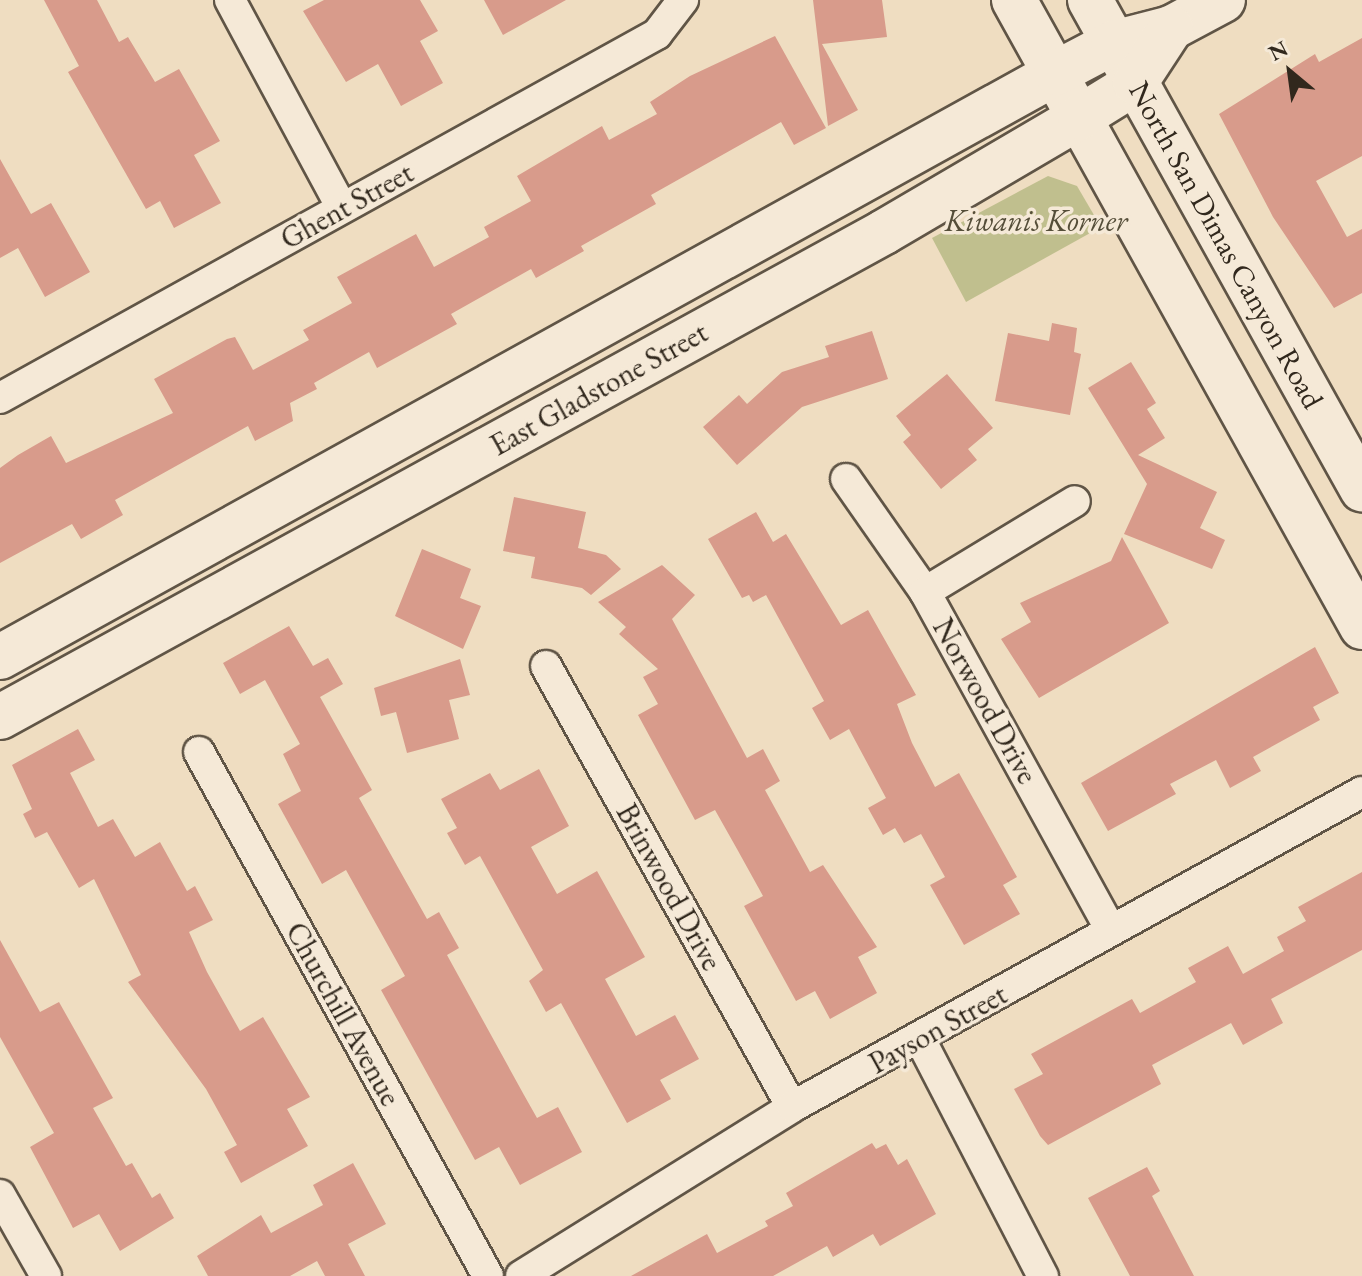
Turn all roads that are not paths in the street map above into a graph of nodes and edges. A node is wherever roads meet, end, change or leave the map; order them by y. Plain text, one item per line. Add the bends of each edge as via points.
1 (230, 0) edge
2 (683, 0) edge
3 (1014, 0) edge
4 (1090, 0) edge
5 (1223, 0) edge
6 (1171, 28) junction
7 (1113, 43) junction
8 (1056, 73) junction
9 (1135, 83) junction
10 (1080, 117) junction
11 (342, 208) junction
12 (2, 393) edge
13 (846, 479) dead end
14 (1362, 489) edge
15 (1075, 501) dead end
16 (925, 592) junction
17 (1362, 627) edge
18 (0, 657) edge
19 (546, 666) dead end
20 (0, 717) edge
21 (199, 752) dead end
22 (1362, 792) edge
23 (1111, 930) junction
24 (921, 1041) junction
25 (792, 1107) junction
26 (0, 1195) edge
27 (46, 1276) edge
28 (488, 1276) edge
29 (521, 1276) edge
30 (1043, 1276) edge

1 - 11 street
2 - 11 street, Ghent Street via 657,34
3 - 8 street
4 - 7 street, North San Dimas Canyon Road
5 - 6 street, East Gladstone Street
6 - 7 street, East Gladstone Street
6 - 9 street, East Gladstone Street
7 - 8 street, East Gladstone Street
7 - 9 street, North San Dimas Canyon Road
8 - 10 street
8 - 18 street, East Gladstone Street
9 - 10 street, East Gladstone Street
9 - 14 street, North San Dimas Canyon Road
10 - 17 street
10 - 20 street, East Gladstone Street via 884,232
11 - 12 street, Ghent Street
13 - 16 street, Norwood Drive
15 - 16 street
16 - 23 street, Norwood Drive
19 - 25 street, Brinwood Drive
21 - 28 street, Churchill Avenue
22 - 23 street, Payson Street
23 - 24 street, Payson Street
24 - 25 street, Payson Street
24 - 30 street
25 - 29 street, Payson Street
26 - 27 street

